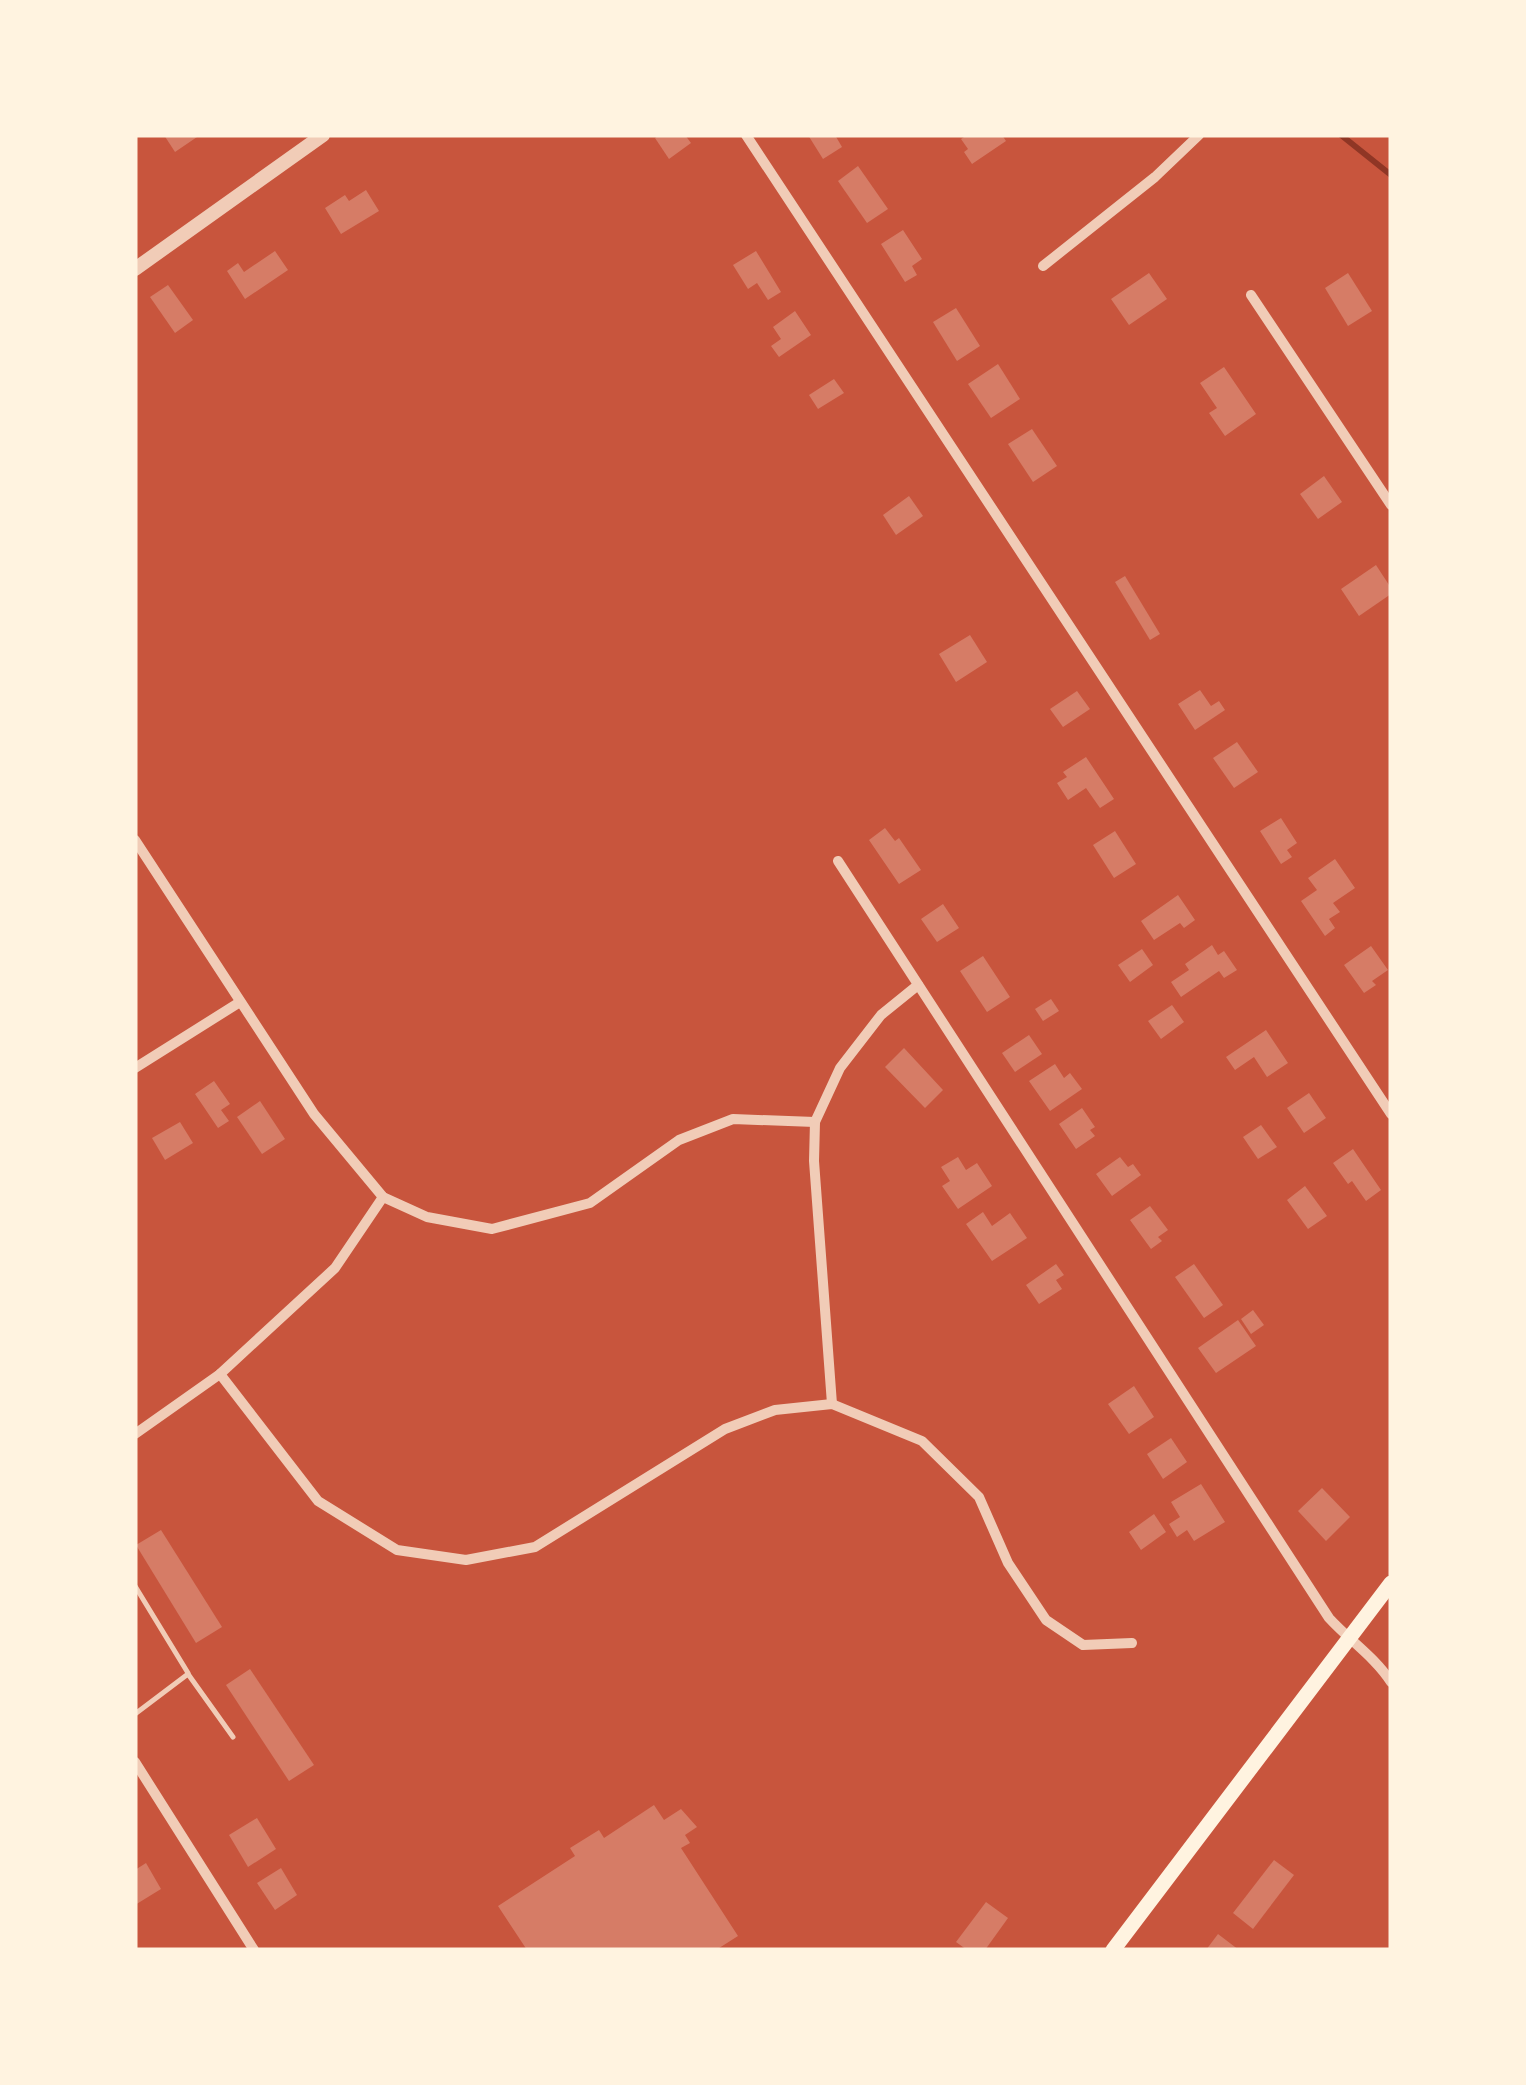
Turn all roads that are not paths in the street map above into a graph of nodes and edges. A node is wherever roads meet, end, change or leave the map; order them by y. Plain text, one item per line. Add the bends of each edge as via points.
1 (323, 135) edge
2 (746, 135) edge
3 (1198, 135) edge
4 (1043, 266) dead end
5 (135, 269) edge
6 (1251, 294) dead end
7 (1391, 506) edge
8 (135, 840) edge
9 (838, 861) dead end
10 (918, 986) junction
11 (240, 1002) junction
12 (135, 1068) edge
13 (1391, 1114) edge
14 (815, 1122) junction
15 (383, 1197) junction
16 (220, 1374) junction
17 (832, 1404) junction
18 (135, 1434) edge
19 (1391, 1583) edge
20 (135, 1586) edge
21 (1348, 1640) junction
22 (1132, 1643) dead end
23 (188, 1674) junction
24 (1391, 1682) edge
25 (135, 1714) edge
26 (232, 1736) dead end
27 (135, 1762) edge
28 (146, 1780) junction
29 (135, 1786) edge
30 (254, 1950) edge
31 (1113, 1950) edge

1 - 5 street
2 - 13 street
3 - 4 street
6 - 7 street
8 - 11 street
9 - 10 street
10 - 14 street via 881,1015 840,1068
10 - 21 street
11 - 12 street
11 - 15 street via 314,1114
14 - 15 street via 733,1120 679,1140 590,1202 492,1229 427,1217
14 - 17 street
15 - 16 street via 334,1268
16 - 17 street via 318,1502 398,1550 466,1560 535,1547 725,1429 775,1410
16 - 18 street
17 - 22 street via 922,1441 979,1497 1008,1563 1046,1620 1083,1645
19 - 21 main road
20 - 23 lane
21 - 24 street
21 - 31 main road
23 - 25 lane
23 - 26 lane
27 - 28 street
28 - 29 lane
28 - 30 street

